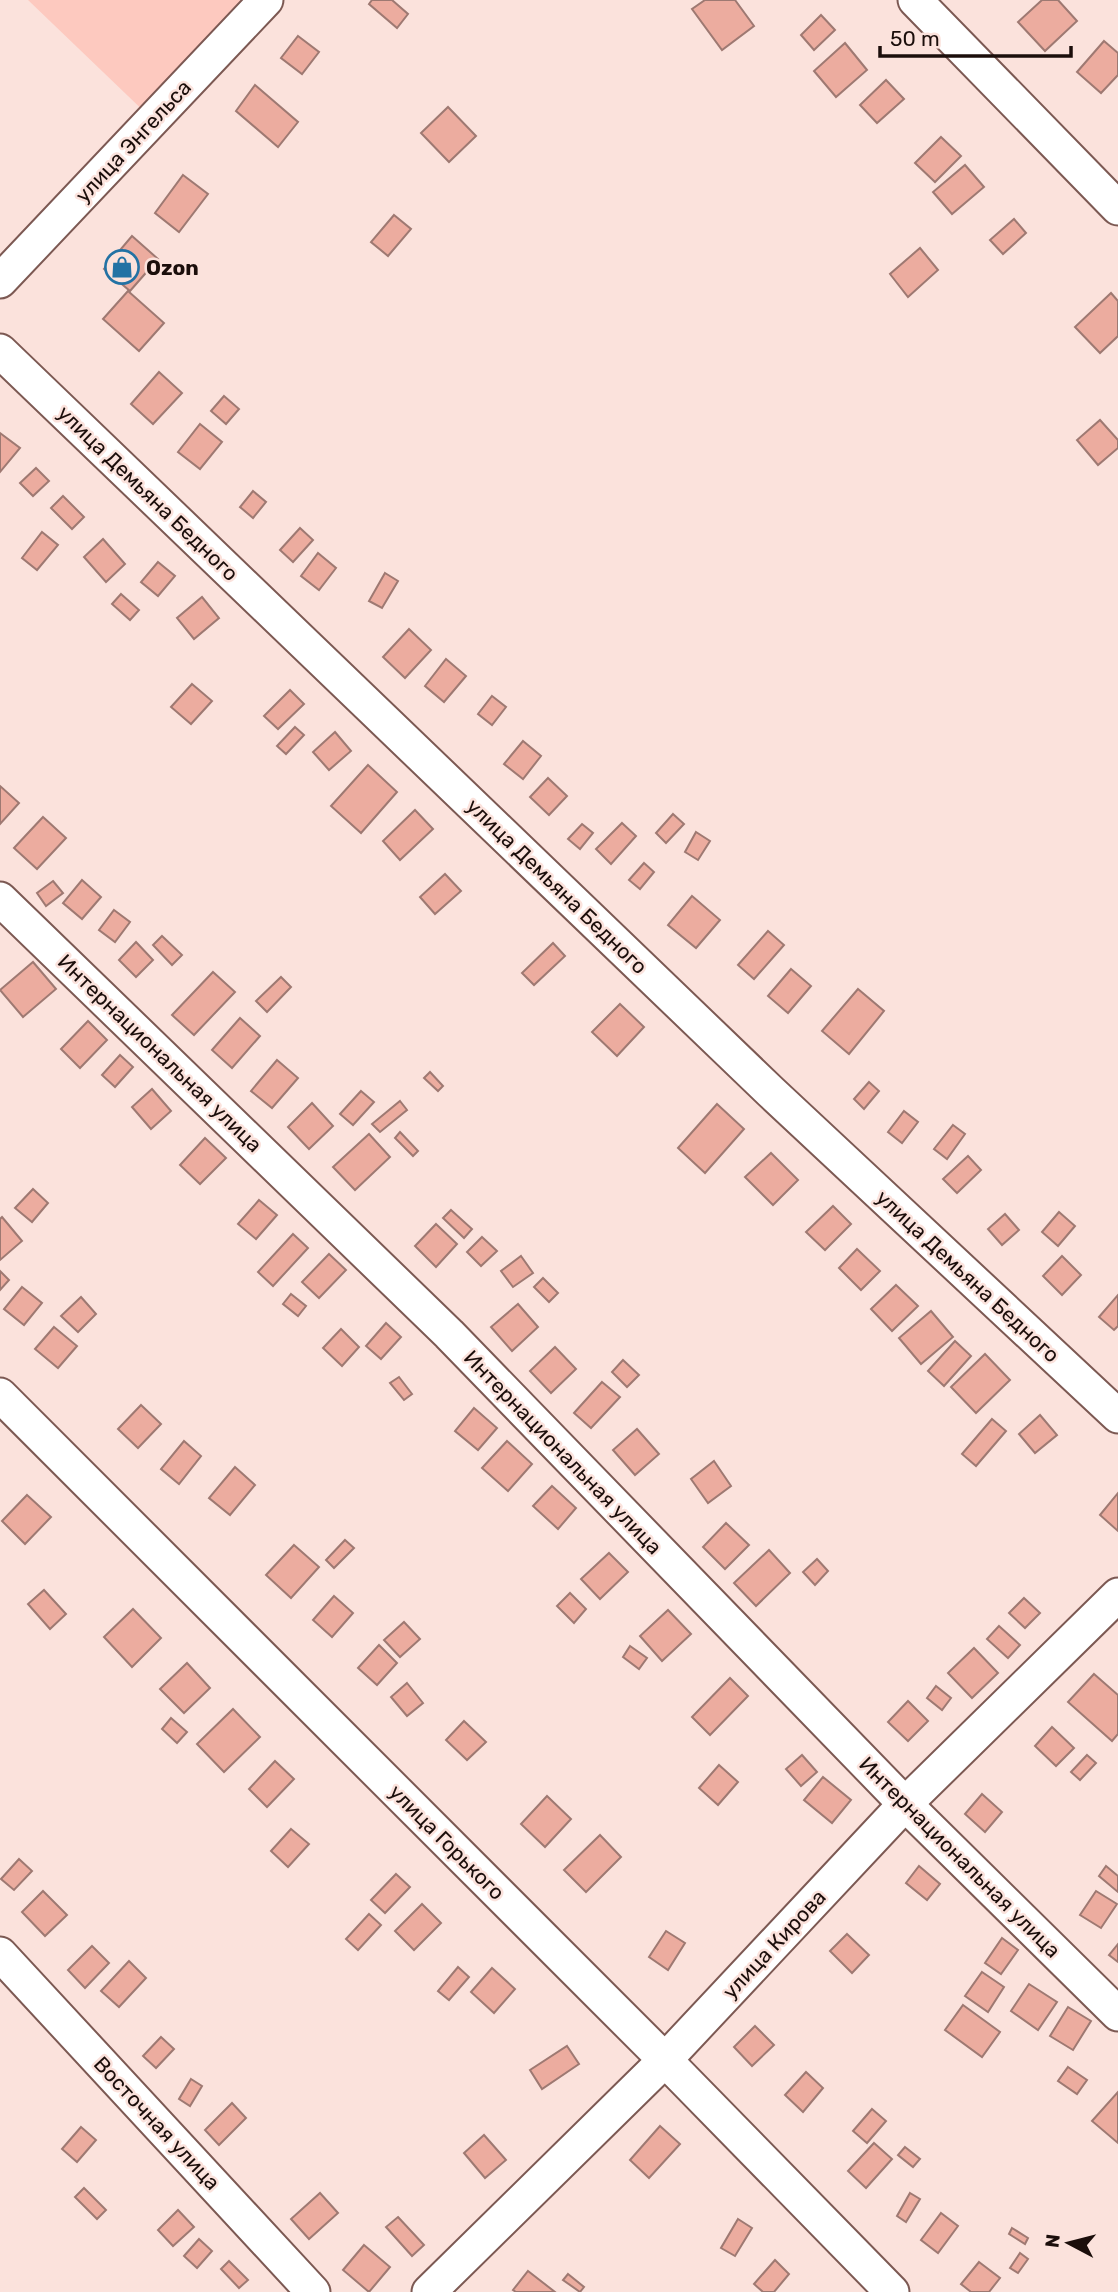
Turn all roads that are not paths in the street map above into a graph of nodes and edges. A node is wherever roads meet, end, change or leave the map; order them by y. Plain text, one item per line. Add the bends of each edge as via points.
1 (266, 0) edge
2 (915, 0) edge
3 (1118, 208) edge
4 (0, 281) edge
5 (0, 351) edge
6 (0, 898) edge
7 (0, 1395) edge
8 (1118, 1416) edge
9 (1118, 1595) edge
10 (905, 1804) junction
11 (0, 1954) edge
12 (1118, 2014) edge
13 (665, 2060) junction
14 (313, 2292) edge
15 (429, 2292) edge
16 (892, 2292) edge

1 - 4 street, улица Энгельса
2 - 3 street
5 - 8 street, улица Демьяна Бедного via 771,1092
6 - 10 street, Интернациональная улица via 449,1334
7 - 13 street, улица Горького
9 - 10 street, улица Кирова
10 - 12 street, Интернациональная улица
10 - 13 street, улица Кирова
11 - 14 street, Восточная улица
13 - 15 street, улица Кирова
13 - 16 street, улица Горького

